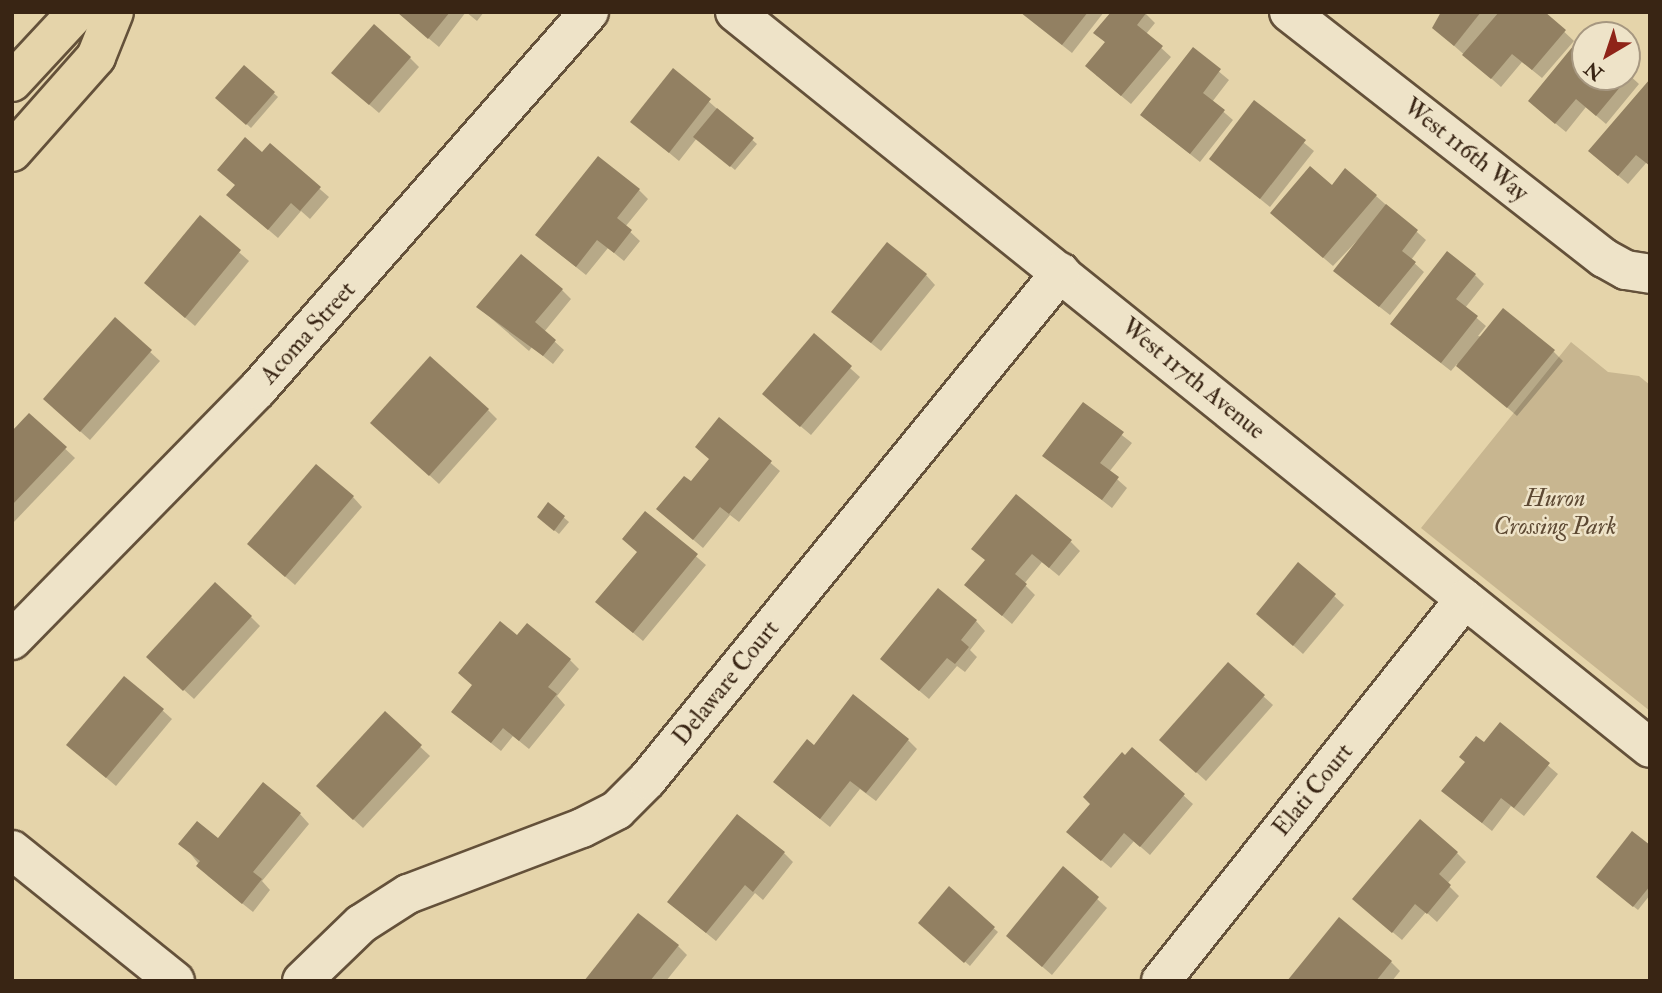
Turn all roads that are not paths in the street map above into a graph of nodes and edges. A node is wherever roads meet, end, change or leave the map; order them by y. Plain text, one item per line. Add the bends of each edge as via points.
1 (77, 12) edge
2 (114, 12) edge
3 (589, 12) edge
4 (735, 12) edge
5 (1289, 12) edge
6 (12, 82) edge
7 (12, 152) edge
8 (1061, 272) junction
9 (1650, 274) edge
10 (1465, 599) junction
11 (12, 640) edge
12 (1650, 748) edge
13 (12, 850) edge
14 (175, 981) edge
15 (302, 981) edge
16 (1161, 981) edge

1 - 6 highway
2 - 7 highway via 96,57
3 - 11 street, Acoma Street via 257,390
4 - 8 street, West 117th Avenue
5 - 9 street, West 116th Way via 1604,258 1626,270
8 - 10 street, West 117th Avenue
8 - 15 street, Delaware Court via 647,780 617,810 582,828 408,894 361,925
10 - 12 street, West 117th Avenue
10 - 16 street, Elati Court
13 - 14 street

